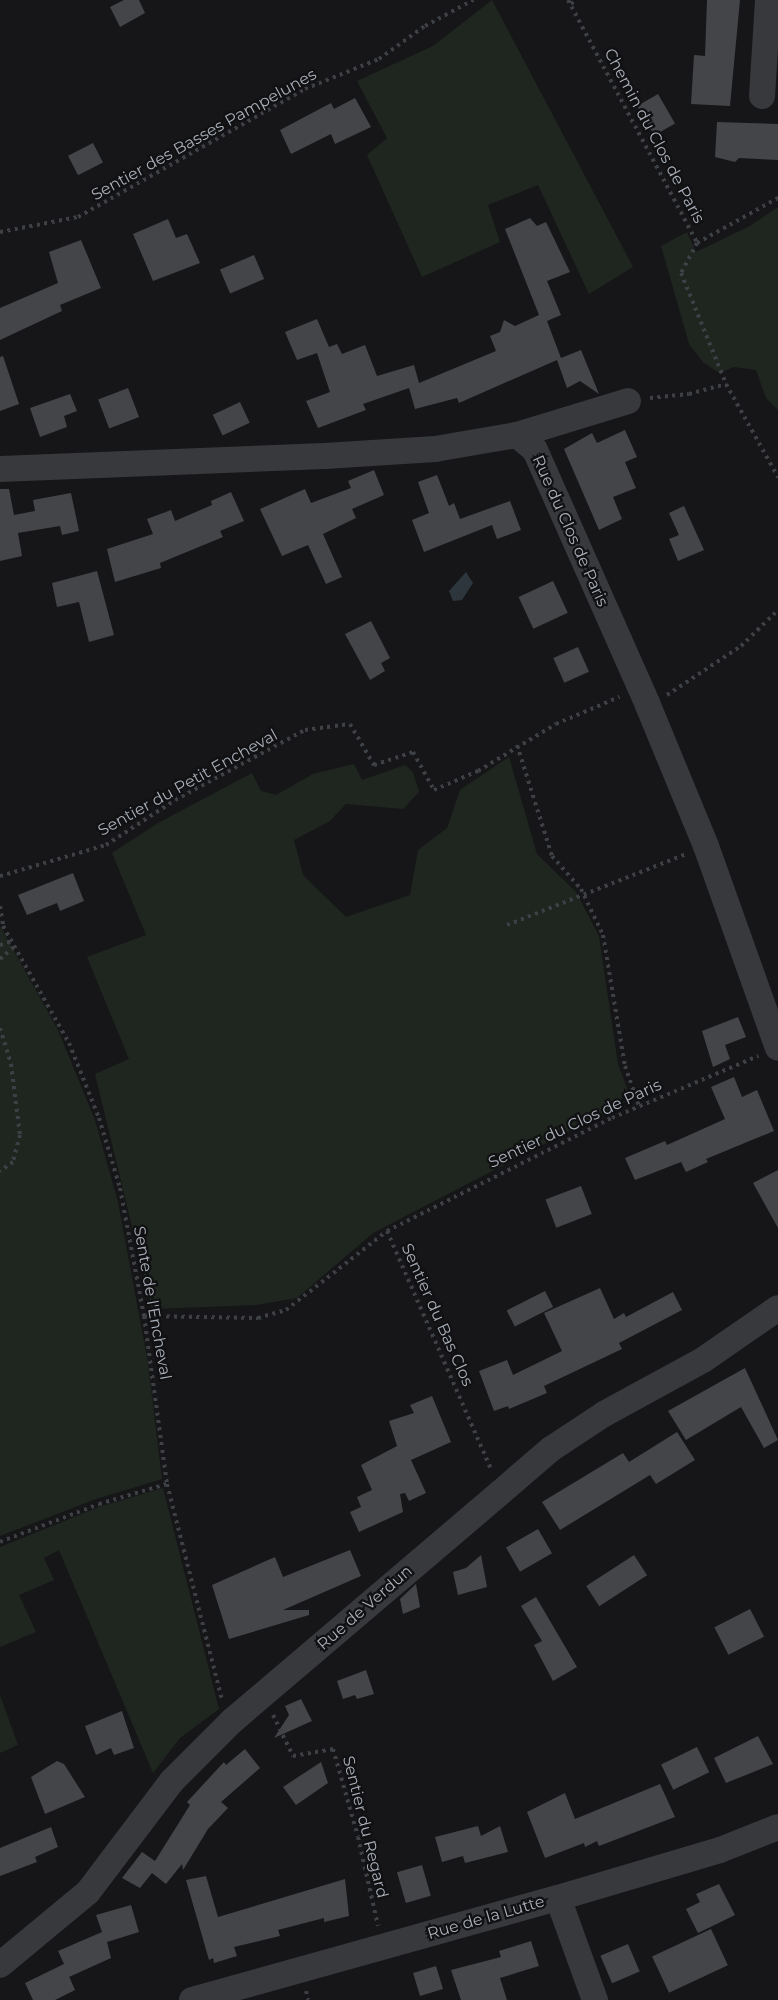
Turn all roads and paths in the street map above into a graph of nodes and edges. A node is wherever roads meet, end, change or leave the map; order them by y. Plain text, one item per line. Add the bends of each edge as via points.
1 (473, 0) edge
2 (576, 0) edge
3 (768, 0) edge
4 (570, 2) edge
5 (762, 96) dead end
6 (778, 198) edge
7 (0, 232) edge
8 (697, 243) junction
9 (726, 384) junction
10 (628, 400) joint
11 (517, 435) junction
12 (0, 469) edge
13 (778, 477) edge
14 (778, 610) edge
15 (644, 696) junction
16 (517, 746) junction
17 (706, 846) junction
18 (0, 876) edge
19 (584, 895) junction
20 (0, 906) edge
21 (507, 925) dead end
22 (12, 941) junction
23 (0, 945) edge
24 (16, 945) junction
25 (0, 960) edge
26 (0, 1028) edge
27 (778, 1048) edge
28 (639, 1106) junction
29 (0, 1171) edge
30 (387, 1231) junction
31 (778, 1308) edge
32 (144, 1316) junction
33 (167, 1484) junction
34 (501, 1492) junction
35 (0, 1542) edge
36 (264, 1695) junction
37 (232, 1721) junction
38 (778, 1827) edge
39 (558, 1898) junction
40 (382, 1947) junction
41 (0, 1965) edge
42 (192, 2000) edge
43 (595, 2000) edge

1 - 7 path, Sentier des Basses Pampelunes via 425,26 380,59 305,89 78,217
2 - 4 path
3 - 5 street
4 - 8 path, Chemin du Clos de Paris
6 - 8 path
8 - 9 path, Chemin du Clos de Paris via 681,273
9 - 10 path via 689,394
9 - 13 path, Chemin du Clos de Paris
10 - 11 street
11 - 12 street via 435,449
11 - 15 street, Rue du Clos de Paris via 535,450
14 - 15 path, Sentier du Petit Encheval via 741,646 671,693
15 - 16 path, Sentier du Petit Encheval via 556,724
15 - 17 street, Rue du Clos de Paris
16 - 18 path, Sentier du Petit Encheval via 478,771 434,790 413,752 374,765 350,724 305,730 175,800 106,844
16 - 19 path via 552,856
17 - 19 path
17 - 27 street, Rue du Clos de Paris
19 - 21 path
19 - 28 path via 603,935 625,1066
20 - 22 path, Sente de l'Encheval via 3,926
22 - 23 path
22 - 24 path, Sente de l'Encheval
24 - 25 path
24 - 32 path, Sente de l'Encheval via 69,1043 99,1118 120,1188
26 - 29 path via 11,1064 20,1135 13,1162
27 - 28 path, Sentier du Clos de Paris
28 - 30 path, Sentier du Clos de Paris
30 - 32 path, Sentier du Bas Clos via 286,1310 258,1318
30 - 34 path, Sentier du Bas Clos
31 - 34 street, Rue de Verdun via 703,1360 603,1414 551,1449
32 - 33 path, Sente de l'Encheval
33 - 35 path via 99,1504
33 - 37 path, Sente de l'Encheval via 223,1705
34 - 36 street, Rue de Verdun
36 - 37 street, Rue de Verdun
36 - 40 path, Sentier du Regard via 293,1756 333,1749 358,1837
37 - 41 street, Rue de Verdun via 172,1781 88,1892
38 - 39 street, Rue de la Lutte via 720,1850
39 - 40 street, Rue de la Lutte
39 - 43 street
40 - 42 street, Rue de la Lutte

